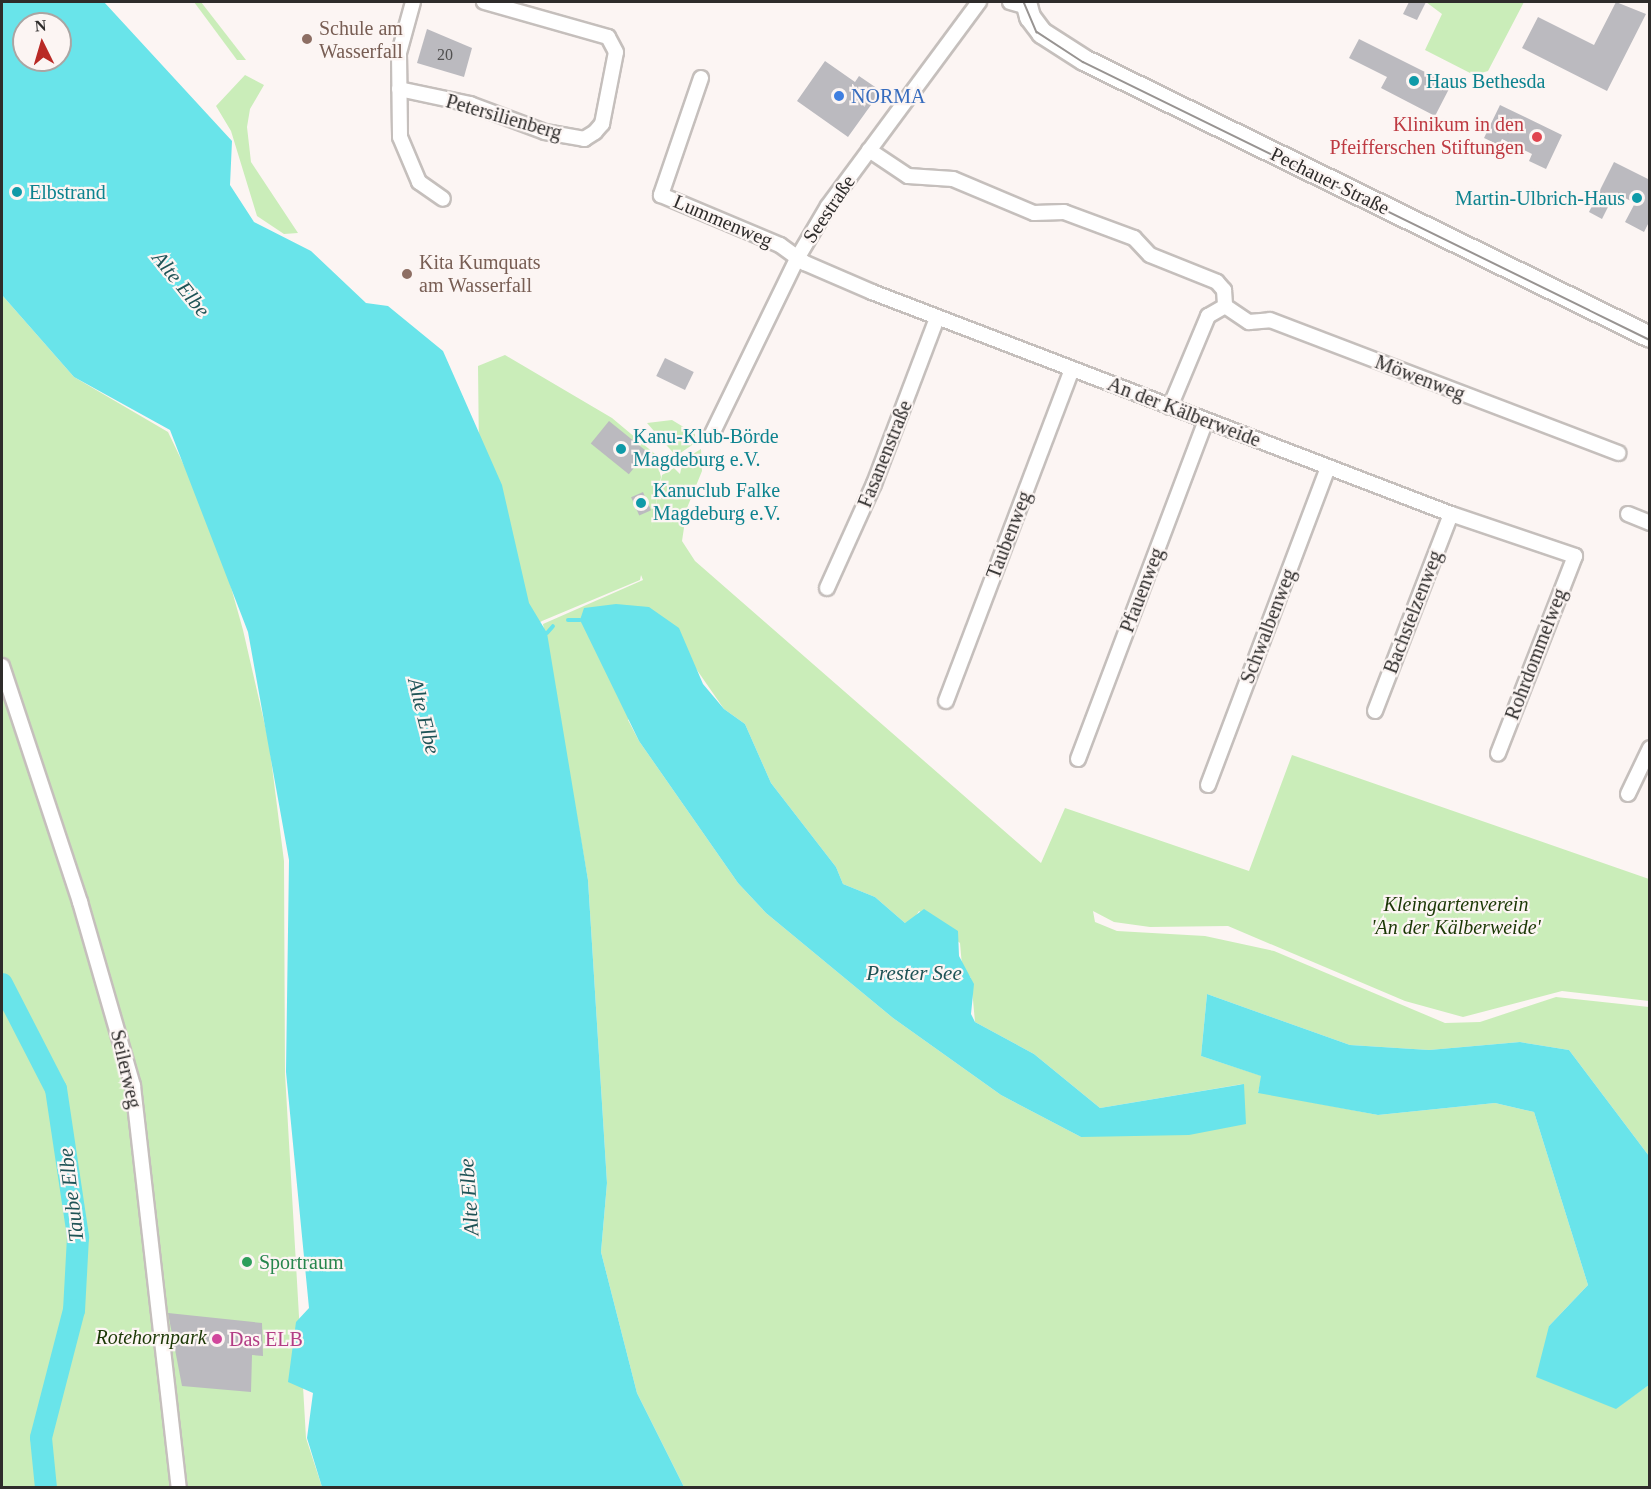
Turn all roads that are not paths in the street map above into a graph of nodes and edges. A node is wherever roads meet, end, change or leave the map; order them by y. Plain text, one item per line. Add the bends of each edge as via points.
1 (413, 2) edge
2 (484, 2) edge
3 (979, 2) edge
4 (1021, 3) edge
5 (701, 78) dead end
6 (399, 89) junction
7 (869, 150) junction
8 (443, 199) dead end
9 (798, 257) junction
10 (1225, 306) junction
11 (937, 318) junction
12 (1650, 337) edge
13 (1072, 369) junction
14 (1170, 407) junction
15 (1206, 421) junction
16 (711, 436) dead end
17 (1618, 453) dead end
18 (1328, 467) junction
19 (1451, 514) junction
20 (1628, 514) dead end
21 (1650, 523) edge
22 (1575, 556) joint
23 (827, 588) dead end
24 (2, 666) edge
25 (946, 701) dead end
26 (1375, 711) dead end
27 (1650, 748) edge
28 (1498, 753) dead end
29 (1078, 759) dead end
30 (1208, 785) dead end
31 (1628, 794) dead end
32 (179, 1488) edge

1 - 6 street via 400,45
2 - 6 street, Petersilienberg via 608,37 616,52 602,124 595,132 584,139 545,132 470,104
3 - 7 street, Seestraße
4 - 12 main road, Pechauer Straße via 1042,33 1084,60
5 - 9 street, Lummenweg via 661,195
6 - 8 street via 406,159 419,182
7 - 9 street, Seestraße
7 - 10 street via 908,176 953,179 1034,213 1064,212 1134,238 1150,255 1216,282 1224,290
9 - 11 street, An der Kälberweide
9 - 16 street, Seestraße
10 - 14 street via 1208,316
10 - 17 street, Möwenweg via 1249,322 1270,320
11 - 13 street, An der Kälberweide
11 - 23 street, Fasanenstraße via 874,484
13 - 14 street, An der Kälberweide
13 - 25 street, Taubenweg
14 - 15 street, An der Kälberweide
15 - 18 street, An der Kälberweide
15 - 29 street, Pfauenweg
18 - 19 street, An der Kälberweide
18 - 30 street, Schwalbenweg
19 - 22 street, An der Kälberweide
19 - 26 street, Bachstelzenweg
20 - 21 street
22 - 28 street, Rohrdommelweg
24 - 32 street, Seilerweg via 80,902 133,1086
27 - 31 street

